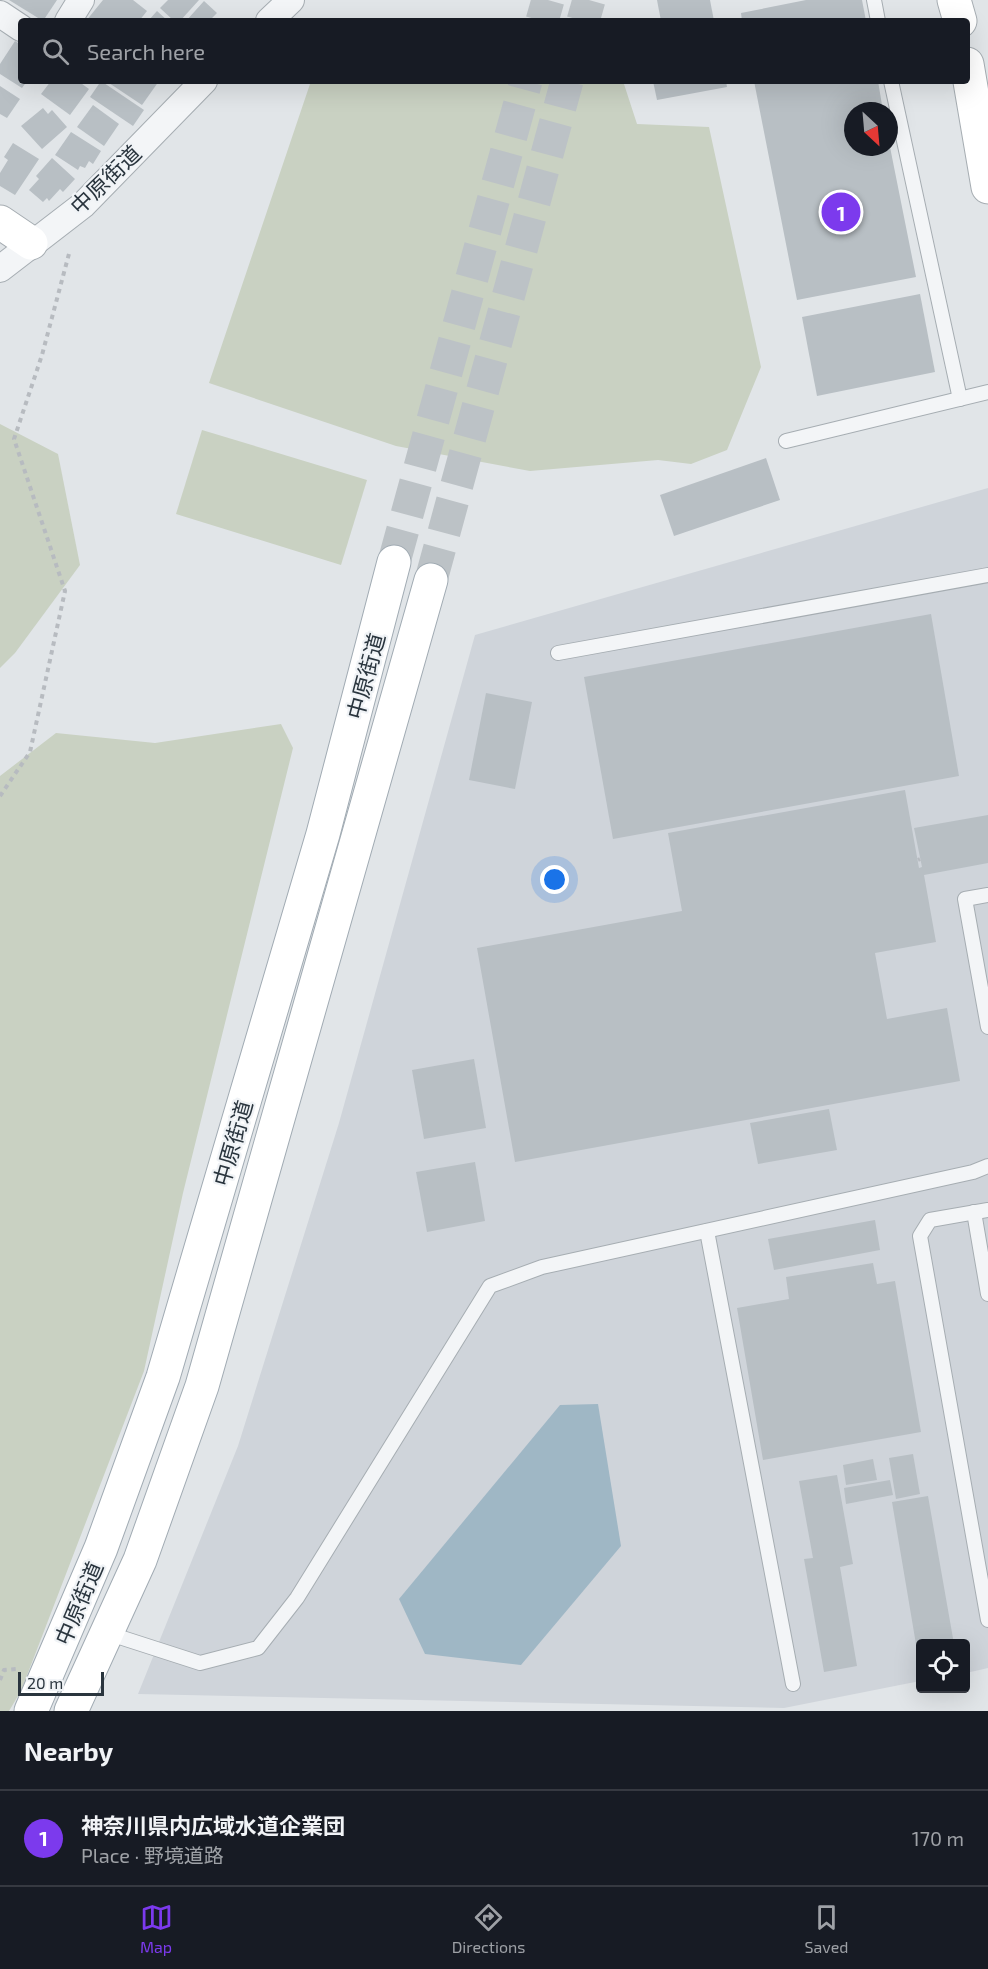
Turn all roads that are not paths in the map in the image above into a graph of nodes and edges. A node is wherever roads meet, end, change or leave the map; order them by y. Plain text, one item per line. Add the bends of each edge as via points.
1 (81, 0) edge
2 (291, 0) edge
3 (874, 0) edge
4 (954, 0) edge
5 (0, 14) edge
6 (70, 18) edge
7 (272, 18) edge
8 (877, 18) edge
9 (959, 18) edge
10 (18, 26) edge
11 (970, 82) edge
12 (201, 84) edge
13 (892, 84) edge
14 (988, 187) edge
15 (0, 222) edge
16 (31, 243) junction
17 (0, 269) edge
18 (988, 392) edge
19 (960, 399) junction
20 (786, 441) dead end
21 (394, 562) tunnel mouth
22 (988, 575) edge
23 (431, 580) tunnel mouth
24 (558, 653) dead end
25 (988, 895) edge
26 (988, 1027) edge
27 (988, 1166) edge
28 (988, 1210) edge
29 (974, 1212) junction
30 (708, 1230) junction
31 (988, 1294) edge
32 (988, 1620) edge
33 (107, 1633) junction
34 (793, 1684) dead end
35 (31, 1711) edge
36 (71, 1711) edge

1 - 6 street
2 - 7 street
3 - 8 lane
4 - 9 main road
5 - 10 street
11 - 14 main road
12 - 16 street, 中原街道 via 82,205
13 - 19 lane
15 - 16 main road
16 - 17 street, 中原街道
18 - 19 lane
19 - 20 lane
21 - 35 main road, 中原街道 via 323,834 163,1377 101,1548
22 - 24 lane
23 - 33 main road, 中原街道 via 202,1386 140,1560
25 - 26 lane via 965,899
27 - 30 lane
28 - 29 lane
29 - 31 lane
29 - 32 lane via 930,1220 920,1236
30 - 33 lane via 543,1267 490,1286 297,1598 258,1648 200,1664
30 - 34 lane
33 - 36 main road, 中原街道

